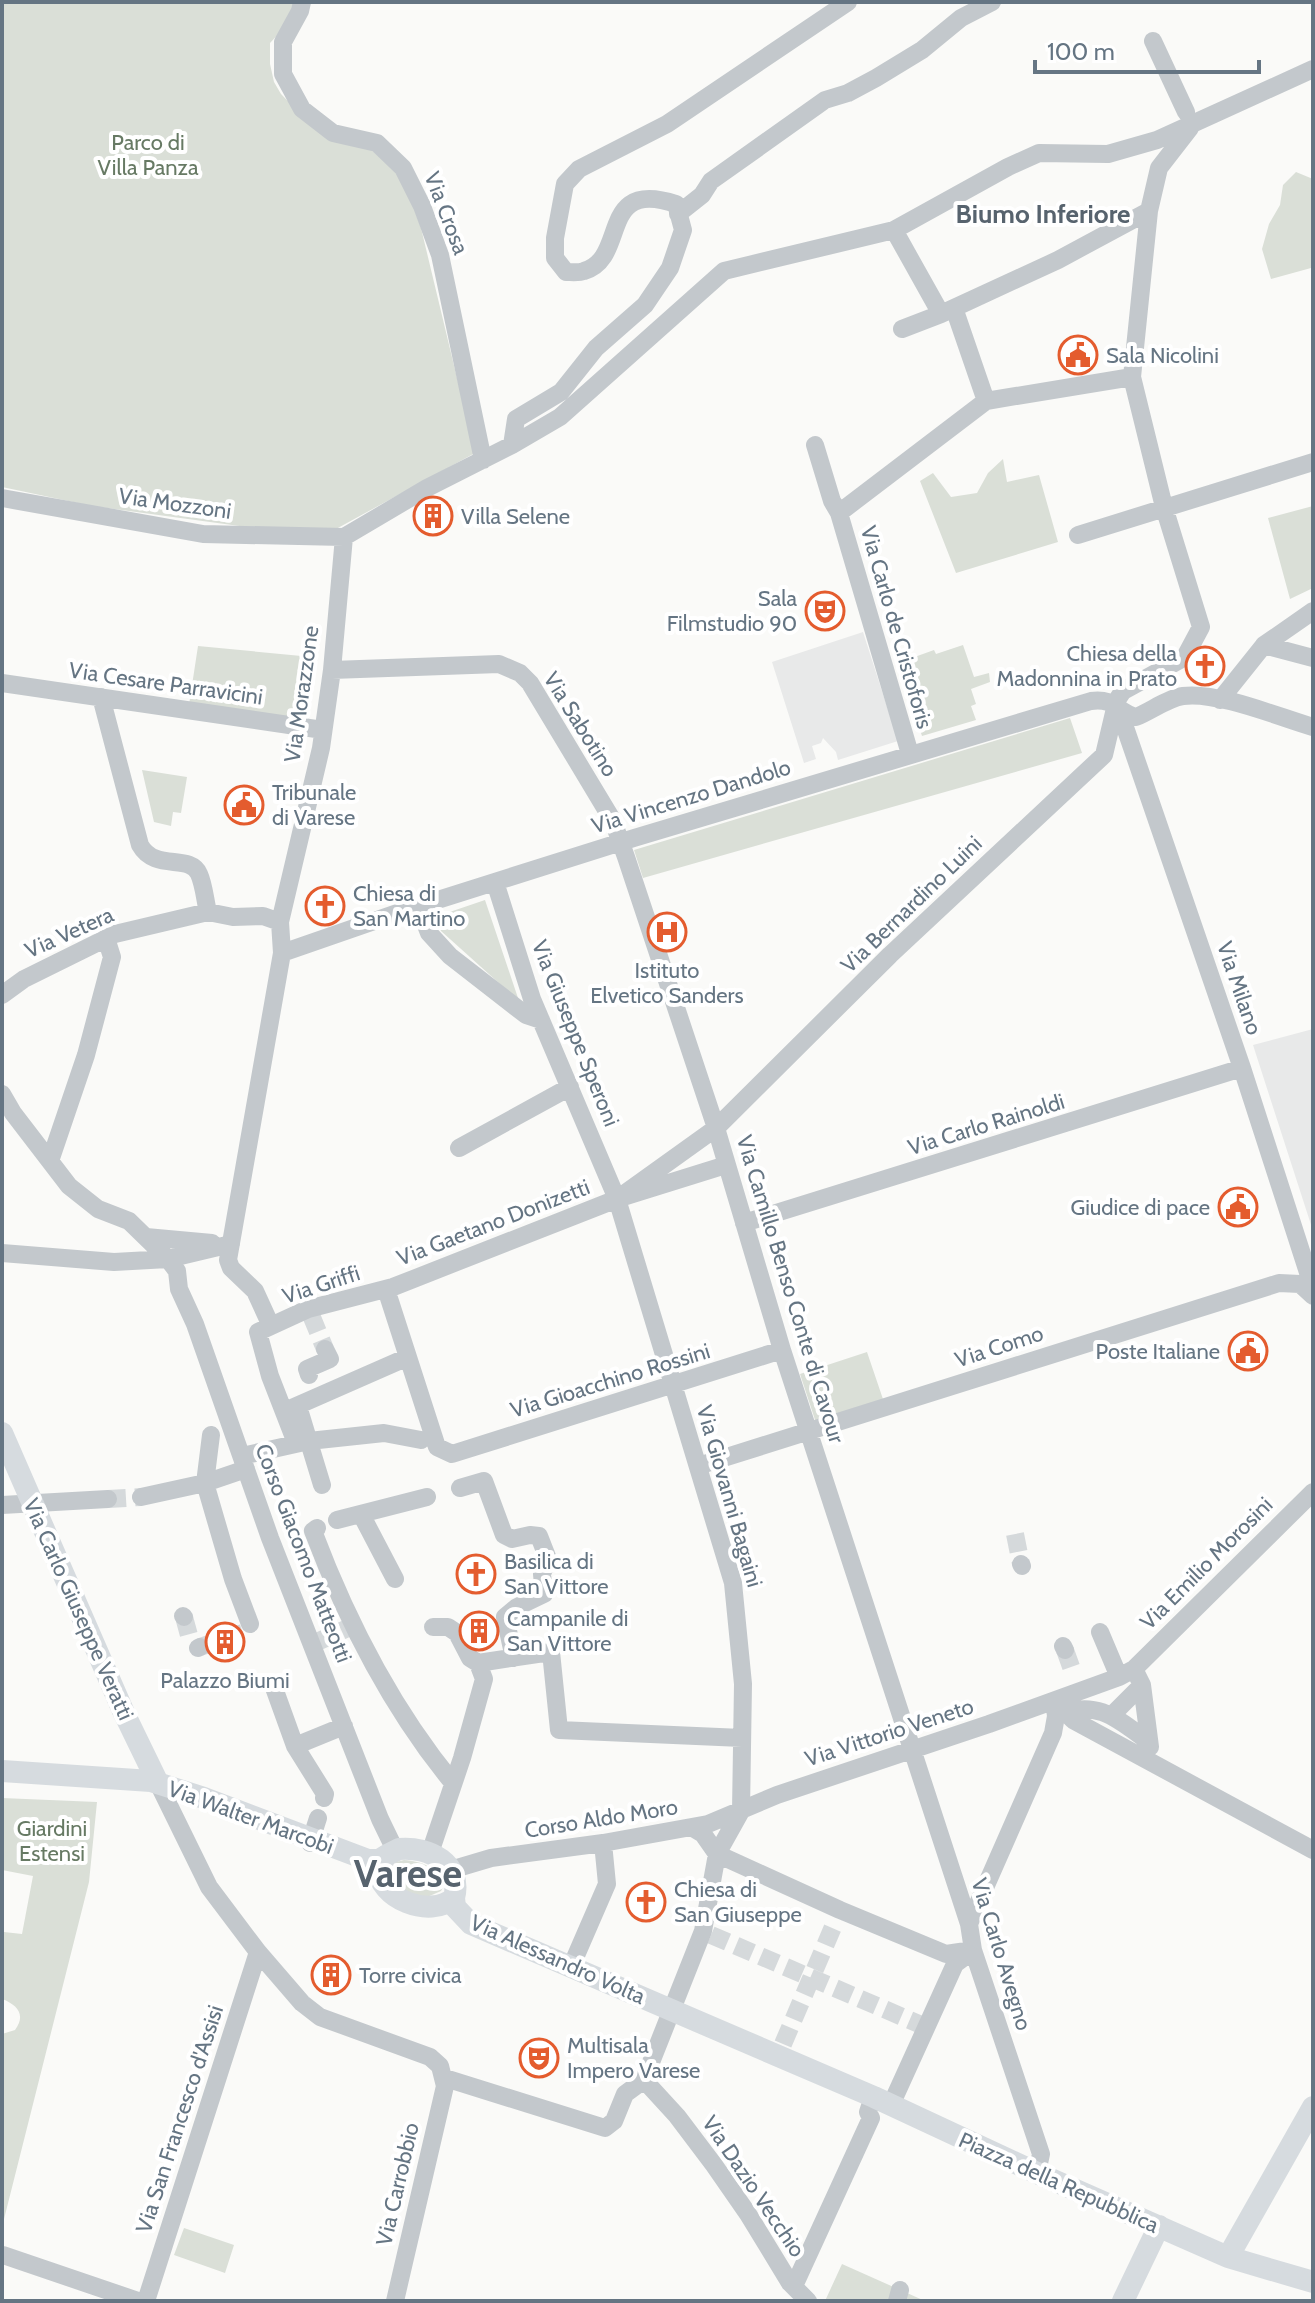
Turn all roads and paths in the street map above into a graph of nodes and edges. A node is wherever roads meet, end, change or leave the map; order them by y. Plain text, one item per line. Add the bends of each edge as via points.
1 (302, 2) edge
2 (848, 2) edge
3 (992, 2) edge
4 (1153, 41) dead end
5 (1313, 69) edge
6 (1190, 120) junction
7 (1149, 211) junction
8 (678, 214) junction
9 (894, 230) junction
10 (947, 311) junction
11 (902, 329) dead end
12 (1132, 377) junction
13 (986, 401) junction
14 (512, 445) junction
15 (815, 445) dead end
16 (483, 460) junction
17 (1313, 462) edge
18 (2, 498) edge
19 (836, 507) junction
20 (1164, 507) junction
21 (1078, 535) dead end
22 (344, 537) junction
23 (1313, 611) edge
24 (1264, 645) junction
25 (1313, 658) edge
26 (332, 670) junction
27 (2, 683) edge
28 (101, 697) junction
29 (1220, 700) junction
30 (1117, 704) junction
31 (1313, 727) edge
32 (323, 730) junction
33 (910, 754) junction
34 (621, 843) junction
35 (495, 882) junction
36 (419, 907) junction
37 (208, 912) junction
38 (280, 922) junction
39 (106, 938) junction
40 (282, 953) junction
41 (2, 995) edge
42 (541, 1020) junction
43 (1242, 1068) junction
44 (570, 1087) junction
45 (2, 1094) edge
46 (716, 1128) junction
47 (459, 1148) dead end
48 (50, 1161) junction
49 (726, 1165) junction
50 (617, 1199) junction
51 (744, 1223) junction
52 (146, 1237) junction
53 (231, 1245) junction
54 (2, 1253) edge
55 (172, 1265) junction
56 (1313, 1288) edge
57 (386, 1289) junction
58 (1313, 1296) edge
59 (271, 1326) junction
60 (325, 1349) dead end
61 (782, 1350) junction
62 (408, 1357) junction
63 (309, 1375) dead end
64 (673, 1386) junction
65 (303, 1402) junction
66 (809, 1432) junction
67 (2, 1433) edge
68 (211, 1435) dead end
69 (421, 1440) dead end
70 (302, 1442) junction
71 (244, 1462) junction
72 (698, 1466) junction
73 (205, 1483) junction
74 (322, 1485) dead end
75 (460, 1488) dead end
76 (1313, 1492) edge
77 (141, 1497) tunnel mouth
78 (427, 1497) dead end
79 (108, 1499) tunnel mouth
80 (32, 1504) junction
81 (2, 1505) edge
82 (361, 1514) junction
83 (337, 1520) dead end
84 (317, 1528) dead end
85 (395, 1579) dead end
86 (433, 1627) dead end
87 (251, 1628) dead end
88 (1100, 1632) dead end
89 (514, 1658) junction
90 (478, 1663) junction
91 (1132, 1677) junction
92 (273, 1685) dead end
93 (1058, 1710) junction
94 (1113, 1714) junction
95 (344, 1726) junction
96 (742, 1738) junction
97 (1149, 1742) junction
98 (295, 1746) junction
99 (912, 1750) junction
100 (1154, 1765) junction
101 (2, 1773) edge
102 (158, 1783) junction
103 (453, 1783) junction
104 (324, 1798) dead end
105 (741, 1811) junction
106 (693, 1828) junction
107 (603, 1843) junction
108 (1313, 1850) edge
109 (430, 1853) junction
110 (717, 1854) junction
111 (387, 1859) junction
112 (457, 1878) junction
113 (969, 1924) junction
114 (973, 1950) junction
115 (255, 1962) junction
116 (571, 1967) junction
117 (673, 2010) junction
118 (780, 2050) joint
119 (445, 2078) junction
120 (644, 2080) junction
121 (880, 2106) junction
122 (1313, 2107) edge
123 (1037, 2173) junction
124 (1159, 2226) junction
125 (3, 2255) edge
126 (1228, 2257) junction
127 (1313, 2282) edge
128 (792, 2285) junction
129 (138, 2301) edge
130 (146, 2301) edge
131 (395, 2301) edge
132 (808, 2301) edge
133 (1123, 2301) edge

1 - 16 street, Via Crosa via 283,42 283,74 302,109 333,133 377,143 403,168 440,255
2 - 8 street via 667,124 579,169 565,184 555,258 566,272 586,271 602,258 622,212 637,200 676,204
3 - 8 street via 876,78 814,108 711,181
4 - 6 street
5 - 6 street
6 - 7 street via 1159,168
6 - 9 street via 1108,154 1039,153
7 - 10 street
7 - 12 street
8 - 14 street via 683,230 670,268 645,305 596,348 561,392 516,419
9 - 10 street
9 - 14 street via 724,271 560,417
10 - 11 street
10 - 13 street
12 - 13 street
12 - 20 street
13 - 19 street, Via Carlo de Cristoforis
14 - 16 street
15 - 19 street
16 - 22 street
17 - 20 street
18 - 22 street, Via Mozzoni via 203,534
19 - 33 street, Via Carlo de Cristoforis
20 - 21 street
20 - 30 street via 1201,627 1185,657 1123,691
22 - 26 street, Via Morazzone
23 - 24 street
24 - 25 street
24 - 29 street
26 - 32 street, Via Morazzone
26 - 34 street, Via Sabotino via 499,664 520,673 613,821
27 - 28 street, Via Cesare Parravicini
28 - 32 street, Via Cesare Parravicini
28 - 37 street via 140,845 155,860 191,865 199,872
29 - 30 street, Via Vincenzo Dandolo via 1181,696 1136,717
29 - 31 street
30 - 33 street, Via Vincenzo Dandolo via 1104,700 1068,706
30 - 43 street, Via Milano
30 - 46 street, Via Bernardino Luini via 1104,755 890,955
32 - 38 street, Via Morazzone
33 - 34 street, Via Vincenzo Dandolo
34 - 35 street, Via Vincenzo Dandolo
34 - 46 street, Via Camillo Benso Conte di Cavour
35 - 36 street, Via Vincenzo Dandolo
35 - 42 street, Via Giuseppe Speroni
36 - 40 street, Via Vincenzo Dandolo
36 - 42 street via 429,933 450,956 526,1015
37 - 38 street
37 - 39 street, Via Vetera
38 - 40 street, Via Morazzone
39 - 41 street, Via Vetera
39 - 48 street via 112,957
40 - 53 street, Via Morazzone
42 - 44 street, Via Giuseppe Speroni
43 - 51 street, Via Carlo Rainoldi
43 - 56 street, Via Milano
44 - 47 street
44 - 50 street, Via Giuseppe Speroni
45 - 48 street
46 - 49 street, Via Camillo Benso Conte di Cavour
46 - 50 street, Via Bernardino Luini
48 - 52 street via 69,1186 98,1209 129,1221
49 - 50 street
49 - 51 street, Via Camillo Benso Conte di Cavour
50 - 57 street, Via Gaetano Donizetti
50 - 64 street, Via Giuseppe Speroni
51 - 61 street, Via Camillo Benso Conte di Cavour
52 - 53 street
52 - 55 street
53 - 55 street
53 - 59 street via 231,1268 255,1291
54 - 55 street
55 - 71 street, Corso Giacomo Matteotti
57 - 59 street, Via Griffi
57 - 62 street
58 - 66 street, Via Como via 1300,1284 1279,1283
59 - 65 street via 258,1332 270,1376
60 - 63 street via 330,1359 307,1369
61 - 64 street, Via Gioacchino Rossini
61 - 66 street, Via Camillo Benso Conte di Cavour
62 - 64 street, Via Gioacchino Rossini via 437,1447 452,1454
62 - 65 street
64 - 72 street, Via Giovanni Bagaini
65 - 70 street
66 - 72 street, Via Como
66 - 99 street, Via Camillo Benso Conte di Cavour
67 - 80 main road, Via Carlo Giuseppe Veratti
68 - 73 street
69 - 70 street via 384,1433
70 - 71 street
70 - 74 street
71 - 73 street
71 - 95 street, Corso Giacomo Matteotti
72 - 96 street, Via Giovanni Bagaini via 733,1583 743,1684
73 - 77 street
73 - 87 street
75 - 89 street via 484,1481 504,1535 539,1536 548,1559 542,1574 544,1594 505,1617
76 - 91 street, Via Emilio Morosini
78 - 82 street
79 - 80 street
80 - 81 street
80 - 102 main road, Via Carlo Giuseppe Veratti
82 - 83 street
82 - 85 street
84 - 103 street via 313,1531 352,1626 398,1711
86 - 90 street via 457,1633
88 - 91 street
89 - 90 street
89 - 96 street via 551,1652 559,1730
90 - 103 street via 484,1679
91 - 93 street, Via Vittorio Veneto via 1078,1683
91 - 94 street, Via Emilio Morosini
91 - 97 street
92 - 98 street
93 - 94 street
93 - 99 street, Via Vittorio Veneto
93 - 100 street
93 - 113 street via 1053,1733
94 - 97 street
95 - 98 street
95 - 111 street, Corso Giacomo Matteotti
96 - 105 street, Via Giovanni Bagaini
97 - 100 street
98 - 104 street
99 - 105 street, Via Vittorio Veneto
99 - 113 street, Via Carlo Avegno
100 - 108 street
101 - 102 main road, Via Walter Marcobi
102 - 111 main road, Via Walter Marcobi
102 - 115 street via 209,1887
103 - 109 street
105 - 106 street, Corso Aldo Moro
105 - 110 street
106 - 107 street, Corso Aldo Moro
106 - 110 street
107 - 112 street, Corso Aldo Moro via 491,1858
107 - 116 street via 607,1884
109 - 111 main road via 405,1848
109 - 112 main road
110 - 114 street via 837,1918 946,1954
110 - 117 street via 707,1933
111 - 112 main road via 380,1880 391,1894 409,1903 442,1905
112 - 116 main road, Via Alessandro Volta via 455,1907 471,1924
113 - 114 street, Via Carlo Avegno
114 - 121 street via 955,1964
114 - 123 street, Via Carlo Avegno via 1041,2154
115 - 119 street via 280,1978 313,2013 430,2057
115 - 130 street, Via San Francesco d'Assisi
116 - 117 main road, Via Alessandro Volta
117 - 118 main road, Via Alessandro Volta
117 - 120 street
118 - 121 main road, Piazza della Repubblica
119 - 120 street via 608,2127 625,2094
119 - 131 street, Via Carrobbio
120 - 128 street, Via Dazio Vecchio via 714,2165
121 - 123 main road, Piazza della Repubblica
121 - 128 street via 868,2112 871,2118
122 - 126 main road
123 - 124 main road, Piazza della Repubblica
124 - 126 main road, Piazza della Repubblica
124 - 133 main road
125 - 129 street
126 - 127 main road, Piazza della Repubblica
128 - 132 street, Via Dazio Vecchio

